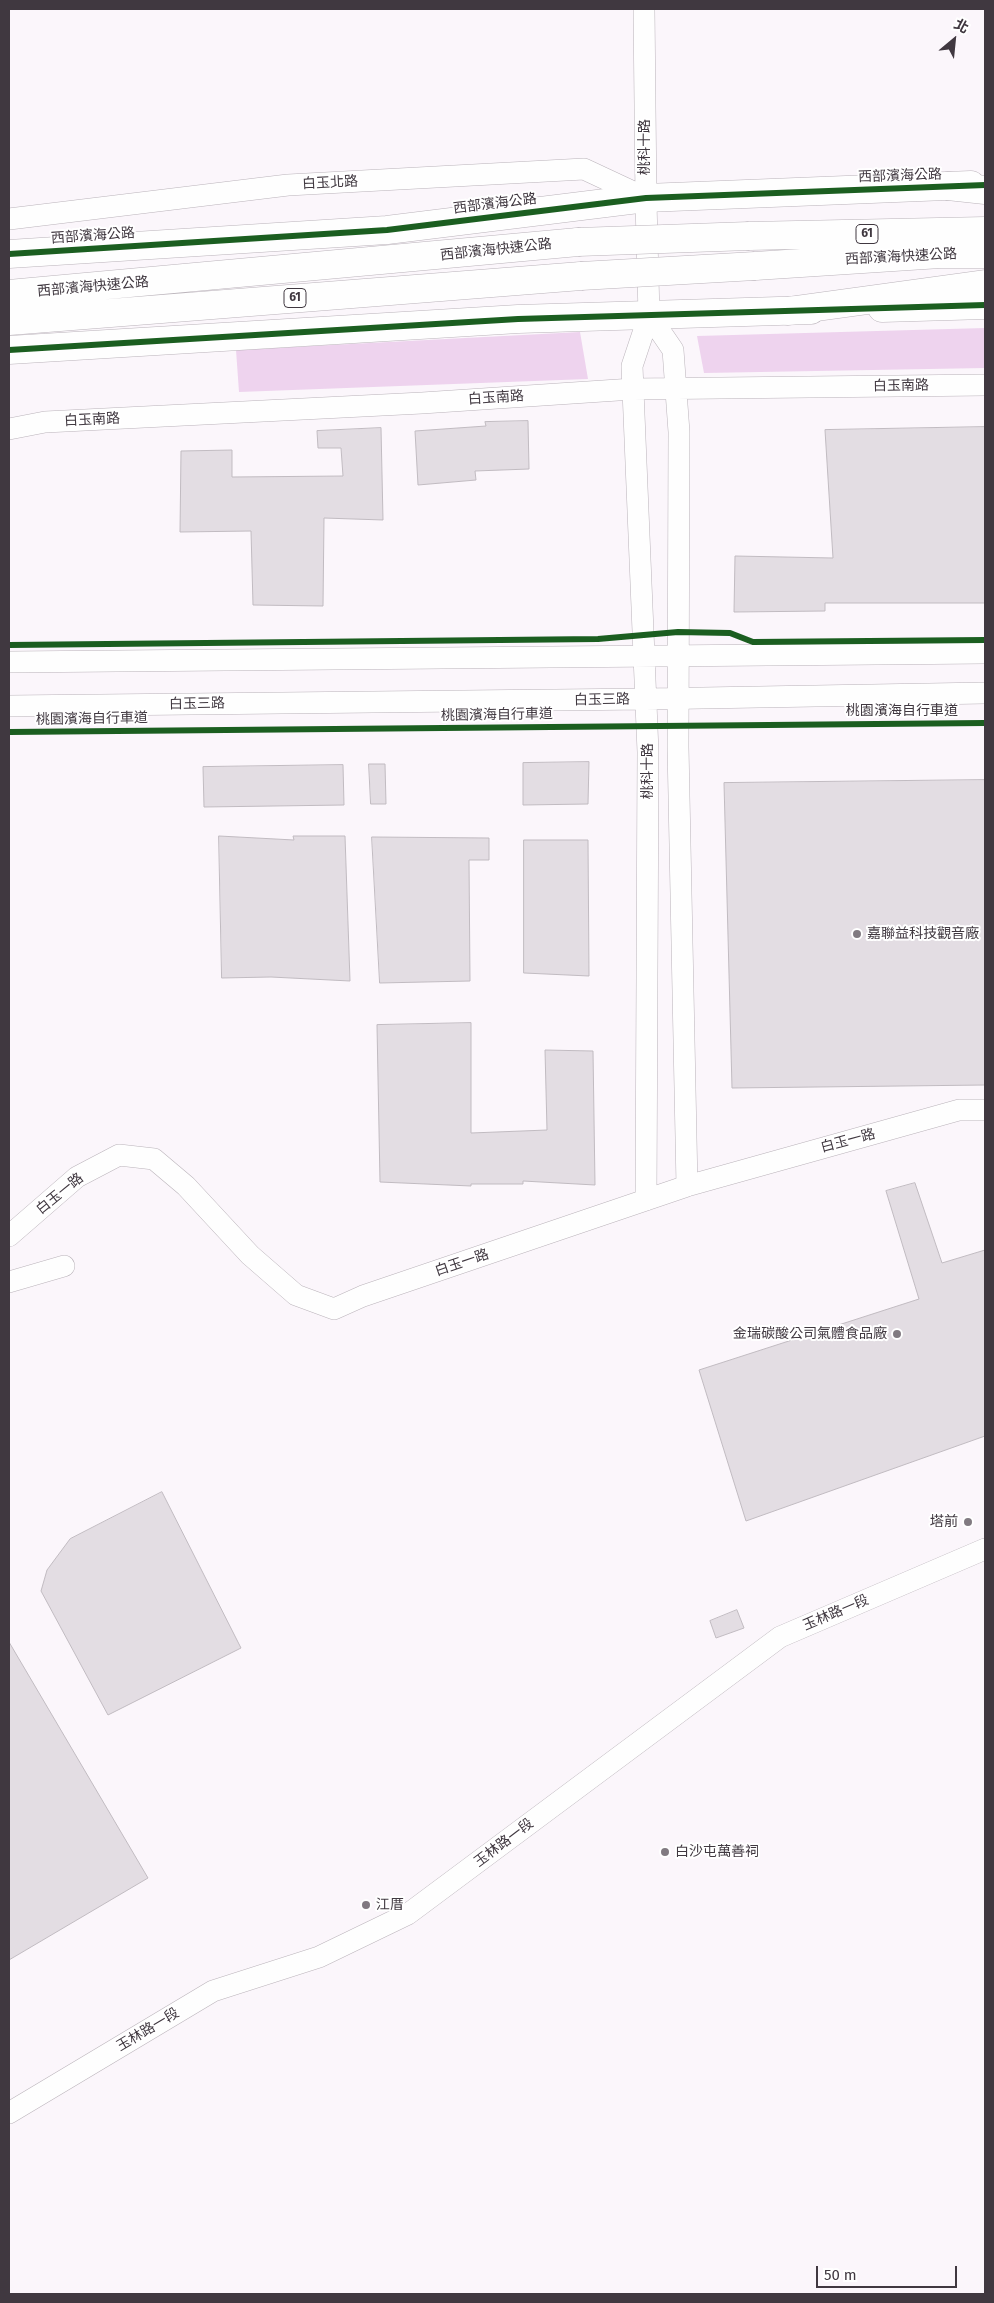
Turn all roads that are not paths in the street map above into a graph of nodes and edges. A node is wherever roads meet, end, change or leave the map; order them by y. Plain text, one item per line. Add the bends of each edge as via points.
1 (644, 9) edge
2 (985, 185) edge
3 (948, 186) junction
4 (985, 190) edge
5 (646, 198) junction
6 (9, 219) edge
7 (985, 231) edge
8 (9, 254) edge
9 (985, 254) edge
10 (985, 284) edge
11 (9, 294) edge
12 (985, 306) edge
13 (788, 311) junction
14 (650, 315) junction
15 (9, 321) edge
16 (9, 350) edge
17 (985, 385) edge
18 (633, 389) junction
19 (676, 389) junction
20 (9, 429) edge
21 (985, 652) edge
22 (644, 654) junction
23 (678, 655) junction
24 (9, 662) edge
25 (985, 694) edge
26 (678, 699) junction
27 (646, 700) junction
28 (9, 706) edge
29 (985, 1110) edge
30 (687, 1186) junction
31 (646, 1200) junction
32 (9, 1236) edge
33 (64, 1266) dead end
34 (9, 1282) edge
35 (985, 1549) edge
36 (9, 2114) edge

1 - 5 street, 桃科十路
2 - 3 main road, 西部濱海公路
3 - 4 main road
3 - 5 main road, 西部濱海公路
5 - 6 street, 白玉北路 via 584,169 288,185
5 - 8 main road, 西部濱海公路 via 387,230
5 - 14 street, 桃科十路
7 - 11 main road, 西部濱海快速公路 / 61, bridge via 578,242
9 - 15 main road, 西部濱海快速公路 / 61, bridge via 581,276
10 - 13 main road
12 - 13 main road
13 - 14 main road
14 - 16 main road via 518,319
14 - 18 street, 桃科十路 via 632,366
14 - 19 street via 673,350
17 - 19 street, 白玉南路
18 - 19 street, 白玉南路
18 - 20 street, 白玉南路 via 45,422
18 - 22 street, 桃科十路
19 - 23 street via 679,432
21 - 23 street
22 - 23 street
22 - 24 street
22 - 27 street, 桃科十路
23 - 26 street
25 - 26 street, 白玉三路
26 - 27 street, 白玉三路
26 - 30 street
27 - 28 street, 白玉三路
27 - 31 street, 桃科十路
29 - 30 street, 白玉一路 via 959,1110
30 - 31 street, 白玉一路
31 - 32 street, 白玉一路 via 363,1296 334,1309 296,1295 250,1255 186,1186 154,1160 119,1155 77,1177
33 - 34 street
35 - 36 street, 玉林路一段 via 780,1637 408,1914 319,1957 213,1990

